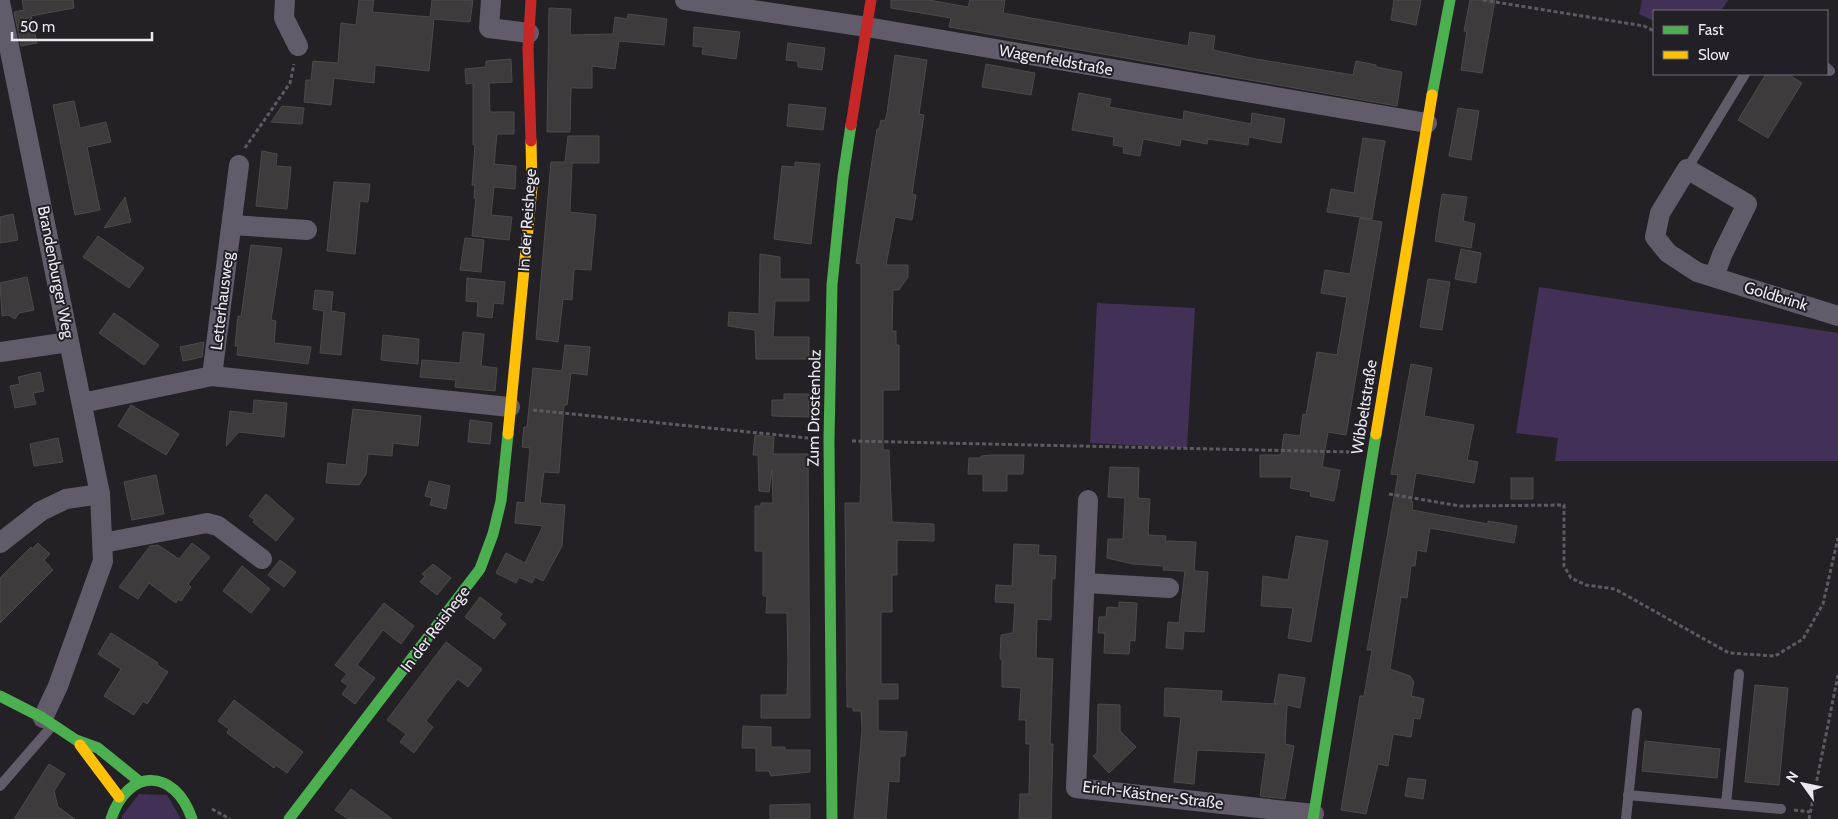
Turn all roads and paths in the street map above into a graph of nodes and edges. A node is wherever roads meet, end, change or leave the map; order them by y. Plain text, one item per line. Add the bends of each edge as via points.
1 (285, 0) edge
2 (491, 0) edge
3 (531, 0) edge
4 (685, 0) edge
5 (871, 0) edge
6 (1450, 0) edge
7 (1483, 0) edge
8 (0, 2) edge
9 (867, 27) junction
10 (1653, 30) edge
11 (529, 33) junction
12 (298, 46) joint
13 (1743, 75) edge
14 (1427, 123) junction
15 (239, 165) joint
16 (1687, 169) junction
17 (232, 225) junction
18 (306, 230) dead end
19 (1714, 277) junction
20 (1838, 316) edge
21 (69, 342) junction
22 (0, 352) edge
23 (212, 376) junction
24 (82, 403) junction
25 (510, 408) junction
26 (829, 440) junction
27 (1373, 453) junction
28 (1366, 491) junction
29 (100, 494) junction
30 (1088, 500) dead end
31 (1838, 538) edge
32 (0, 543) edge
33 (103, 543) junction
34 (262, 559) dead end
35 (1085, 583) junction
36 (1169, 588) dead end
37 (1739, 674) dead end
38 (1838, 675) edge
39 (0, 696) edge
40 (1637, 713) dead end
41 (48, 721) junction
42 (76, 740) junction
43 (140, 782) junction
44 (0, 786) edge
45 (1628, 795) junction
46 (119, 797) junction
47 (1726, 804) junction
48 (1781, 809) dead end
49 (1314, 816) edge
50 (111, 819) edge
51 (192, 819) edge
52 (289, 819) edge
53 (832, 819) edge
54 (1626, 819) edge
55 (1809, 819) edge

1 - 12 street via 284,18
2 - 11 street via 488,28
3 - 11 street, In der Reishege
4 - 9 street, Wagenfeldstraße
5 - 9 street, Zum Drostenholz
6 - 14 street, Wibbeltstraße
7 - 10 path via 1644,26
8 - 21 street, Brandenburger Weg
9 - 14 street, Wagenfeldstraße
9 - 26 street, Zum Drostenholz via 836,230
11 - 25 street, In der Reishege via 532,188
12 - 15 path via 290,83 247,144
13 - 16 lane
14 - 27 street, Wibbeltstraße
15 - 17 street, Letterhausweg
16 - 19 street via 1747,204
16 - 19 street, Goldbrink via 1660,212 1654,237 1668,253 1697,272
17 - 18 street
17 - 23 street, Letterhausweg
19 - 20 street, Goldbrink
21 - 22 street
21 - 24 street, Brandenburger Weg
23 - 24 street
23 - 25 street
24 - 29 street, Brandenburger Weg
25 - 26 path
25 - 52 street, In der Reishege via 501,501 480,569
26 - 27 path
26 - 53 street, Zum Drostenholz
27 - 28 street, Wibbeltstraße
28 - 31 path via 1460,506 1564,504 1564,566 1570,578 1586,585 1615,589 1729,652 1774,656 1803,639 1823,604
28 - 49 street, Wibbeltstraße
29 - 32 street via 66,499 41,511
29 - 33 street, Brandenburger Weg
30 - 35 street, Erich-Kästner-Straße
33 - 34 street via 207,523 218,526
33 - 41 street, Brandenburger Weg via 103,561
35 - 36 street
35 - 49 street, Erich-Kästner-Straße via 1076,788
37 - 47 lane
38 - 55 path
39 - 41 street
40 - 45 lane
41 - 42 street
41 - 44 lane
42 - 43 street via 98,748
42 - 46 street
43 - 46 street
43 - 51 street via 170,785 186,799
45 - 47 lane
45 - 54 lane
46 - 50 street
47 - 48 lane

